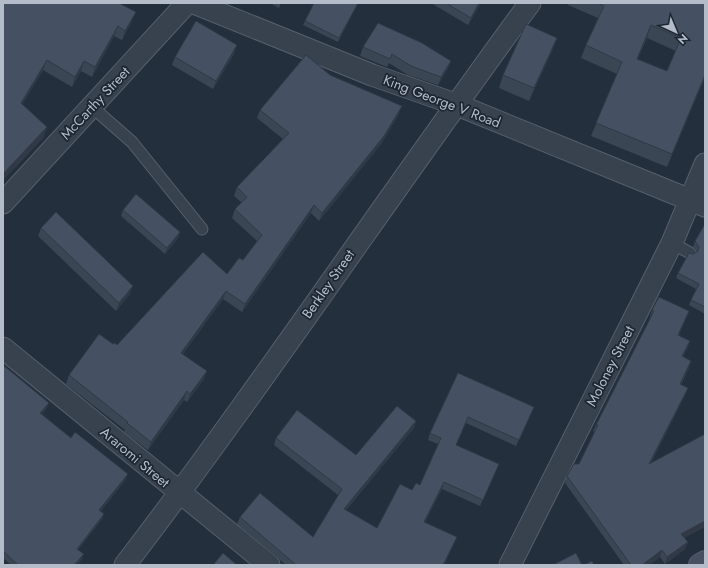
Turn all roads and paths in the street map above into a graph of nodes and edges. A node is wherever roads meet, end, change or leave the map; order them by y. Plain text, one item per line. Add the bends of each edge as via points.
1 (187, 3) edge
2 (194, 3) edge
3 (530, 3) edge
4 (455, 104) junction
5 (92, 107) junction
6 (705, 164) edge
7 (3, 202) edge
8 (698, 203) edge
9 (202, 230) dead end
10 (672, 242) junction
11 (690, 253) edge
12 (3, 348) edge
13 (179, 493) junction
14 (705, 562) edge
15 (125, 565) edge
16 (269, 565) edge
17 (510, 565) edge
18 (700, 565) edge

1 - 5 street, McCarthy Street
2 - 4 street, King George V Road via 372,75
3 - 4 street, Berkley Street
4 - 8 street, King George V Road
4 - 13 street, Berkley Street
5 - 7 street, McCarthy Street
5 - 9 lane via 132,142
6 - 8 street, Moloney Street
8 - 10 street, Moloney Street
10 - 11 lane
10 - 17 street, Moloney Street
12 - 13 street, Araromi Street
13 - 15 street, Berkley Street
13 - 16 street, Araromi Street
14 - 18 main road

